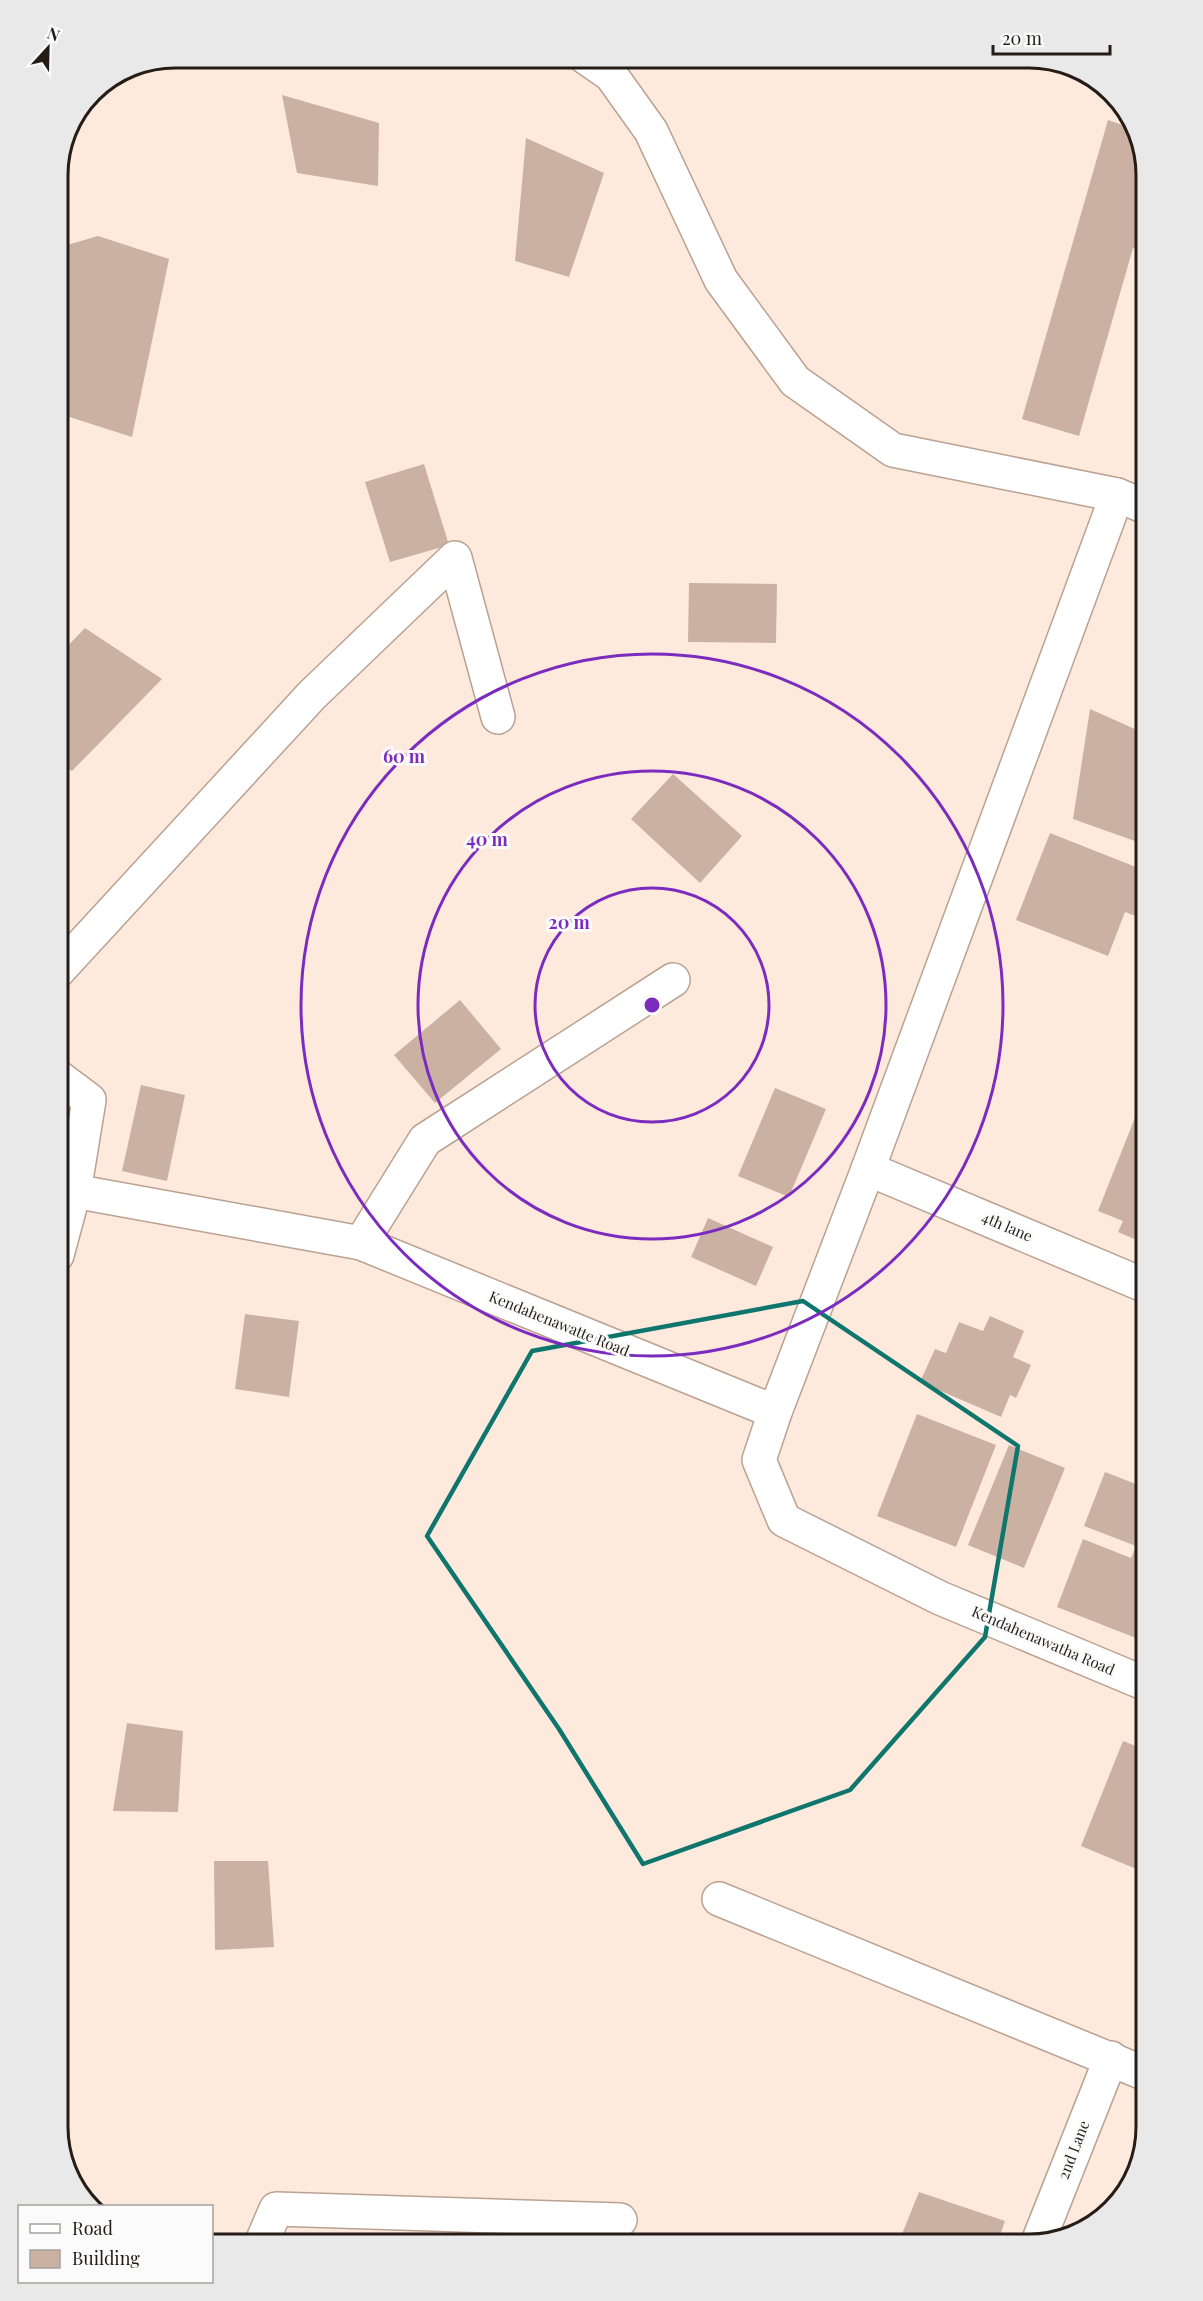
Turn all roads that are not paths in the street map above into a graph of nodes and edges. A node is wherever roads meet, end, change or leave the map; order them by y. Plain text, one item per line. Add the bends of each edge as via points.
1 (601, 68) edge
2 (1132, 501) edge
3 (498, 717) dead end
4 (68, 960) edge
5 (673, 980) dead end
6 (68, 1084) edge
7 (868, 1169) junction
8 (68, 1179) edge
9 (68, 1191) edge
10 (361, 1243) junction
11 (1136, 1282) edge
12 (775, 1412) junction
13 (1136, 1680) edge
14 (719, 1899) dead end
15 (1110, 2058) junction
16 (1136, 2070) edge
17 (620, 2220) dead end
18 (1042, 2232) edge
19 (266, 2233) edge

1 - 2 street via 611,75 651,131 721,280 795,381 893,450
2 - 7 street
3 - 4 street via 455,558 312,694
5 - 10 street via 425,1140
6 - 8 street via 89,1100
7 - 11 street, 4th lane
7 - 12 street
9 - 10 street, Kendahenawatte Road
10 - 12 street, Kendahenawatte Road
12 - 13 street, Kendahenawatha Road via 759,1460 784,1520 940,1598
14 - 15 street
15 - 16 street
15 - 18 street, 2nd Lane
17 - 19 street via 276,2209

